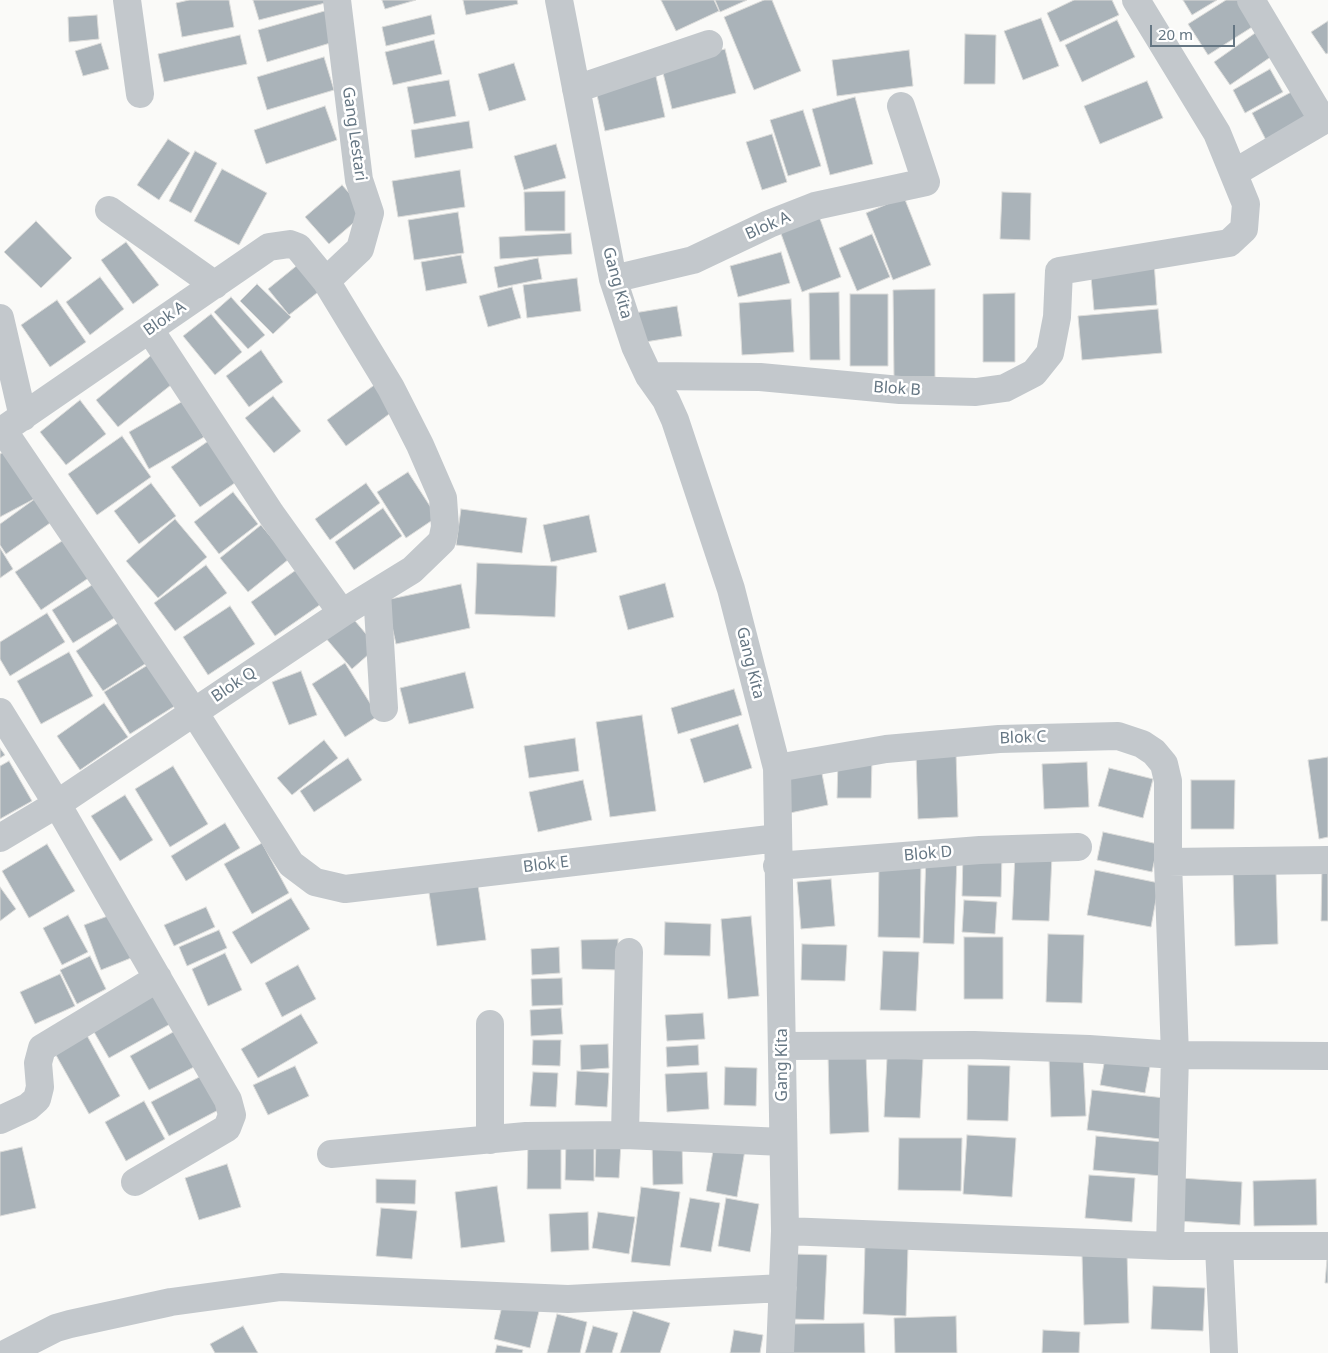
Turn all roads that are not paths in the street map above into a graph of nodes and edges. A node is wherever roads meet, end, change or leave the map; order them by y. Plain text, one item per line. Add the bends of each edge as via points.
1 (127, 0) edge
2 (337, 0) edge
3 (559, 0) edge
4 (1136, 0) edge
5 (1251, 0) edge
6 (709, 44) dead end
7 (576, 89) junction
8 (140, 94) dead end
9 (902, 106) dead end
10 (1234, 173) junction
11 (109, 210) dead end
12 (613, 279) junction
13 (326, 281) junction
14 (215, 285) junction
15 (0, 318) edge
16 (150, 330) junction
17 (649, 376) junction
18 (8, 426) edge
19 (377, 592) junction
20 (342, 613) junction
21 (384, 708) dead end
22 (0, 712) edge
23 (194, 712) junction
24 (777, 768) junction
25 (57, 804) junction
26 (0, 838) edge
27 (778, 838) junction
28 (1078, 847) dead end
29 (1328, 860) edge
30 (1168, 862) junction
31 (777, 866) junction
32 (629, 952) dead end
33 (158, 978) junction
34 (490, 1024) dead end
35 (783, 1046) junction
36 (1176, 1055) junction
37 (1328, 1056) edge
38 (0, 1120) edge
39 (624, 1135) junction
40 (490, 1140) junction
41 (783, 1142) junction
42 (331, 1154) dead end
43 (135, 1182) dead end
44 (785, 1231) junction
45 (1170, 1246) junction
46 (1328, 1246) edge
47 (1218, 1247) junction
48 (783, 1288) junction
49 (7, 1353) edge
50 (780, 1353) edge
51 (1224, 1353) edge

1 - 8 street
2 - 13 street, Gang Lestari via 359,180 370,214 360,249
3 - 7 street, Gang Kita
4 - 10 street via 1203,107
5 - 10 street via 1322,119
6 - 7 street
7 - 12 street, Gang Kita
9 - 12 street, Blok A via 926,182 815,206 693,260
10 - 17 street, Blok B via 1246,204 1244,229 1229,243 1059,271 1057,317 1050,353 1034,373 1005,388 976,392 900,390 760,377
11 - 14 street
12 - 17 street, Gang Kita via 635,346
13 - 14 street, Blok A via 298,248 290,244 269,247
13 - 19 street, Blok Q via 391,388 443,498 445,527 442,541 412,570
14 - 16 street, Blok A
15 - 18 street
16 - 18 street, Blok A
16 - 20 street via 270,514
17 - 24 street, Gang Kita via 675,420 731,589
18 - 23 street
19 - 20 street, Blok Q
19 - 21 street
20 - 23 street, Blok Q
22 - 25 street
23 - 25 street, Blok Q
23 - 27 street, Blok E via 291,864 315,882 345,889
24 - 27 street, Gang Kita
24 - 30 street, Blok C via 886,749 999,738 1118,736 1142,744 1164,764 1168,782
25 - 26 street, Blok Q
25 - 33 street
27 - 31 street, Gang Kita
28 - 31 street, Blok D via 980,850
29 - 30 street
30 - 36 street, Blok C
31 - 35 street, Gang Kita
32 - 39 street
33 - 38 street via 42,1048 38,1063 40,1087 37,1099 28,1107
33 - 43 street via 228,1100 232,1115 227,1128
34 - 40 street
35 - 36 street via 974,1045
35 - 41 street, Gang Kita
36 - 37 street
36 - 45 street, Blok C
39 - 40 street via 526,1136
39 - 41 street
40 - 42 street
41 - 44 street, Gang Kita
44 - 45 street
44 - 48 street, Gang Kita
45 - 47 street
46 - 47 street
47 - 51 street
48 - 49 street via 568,1299 280,1287 171,1302 70,1324
48 - 50 street, Gang Kita

